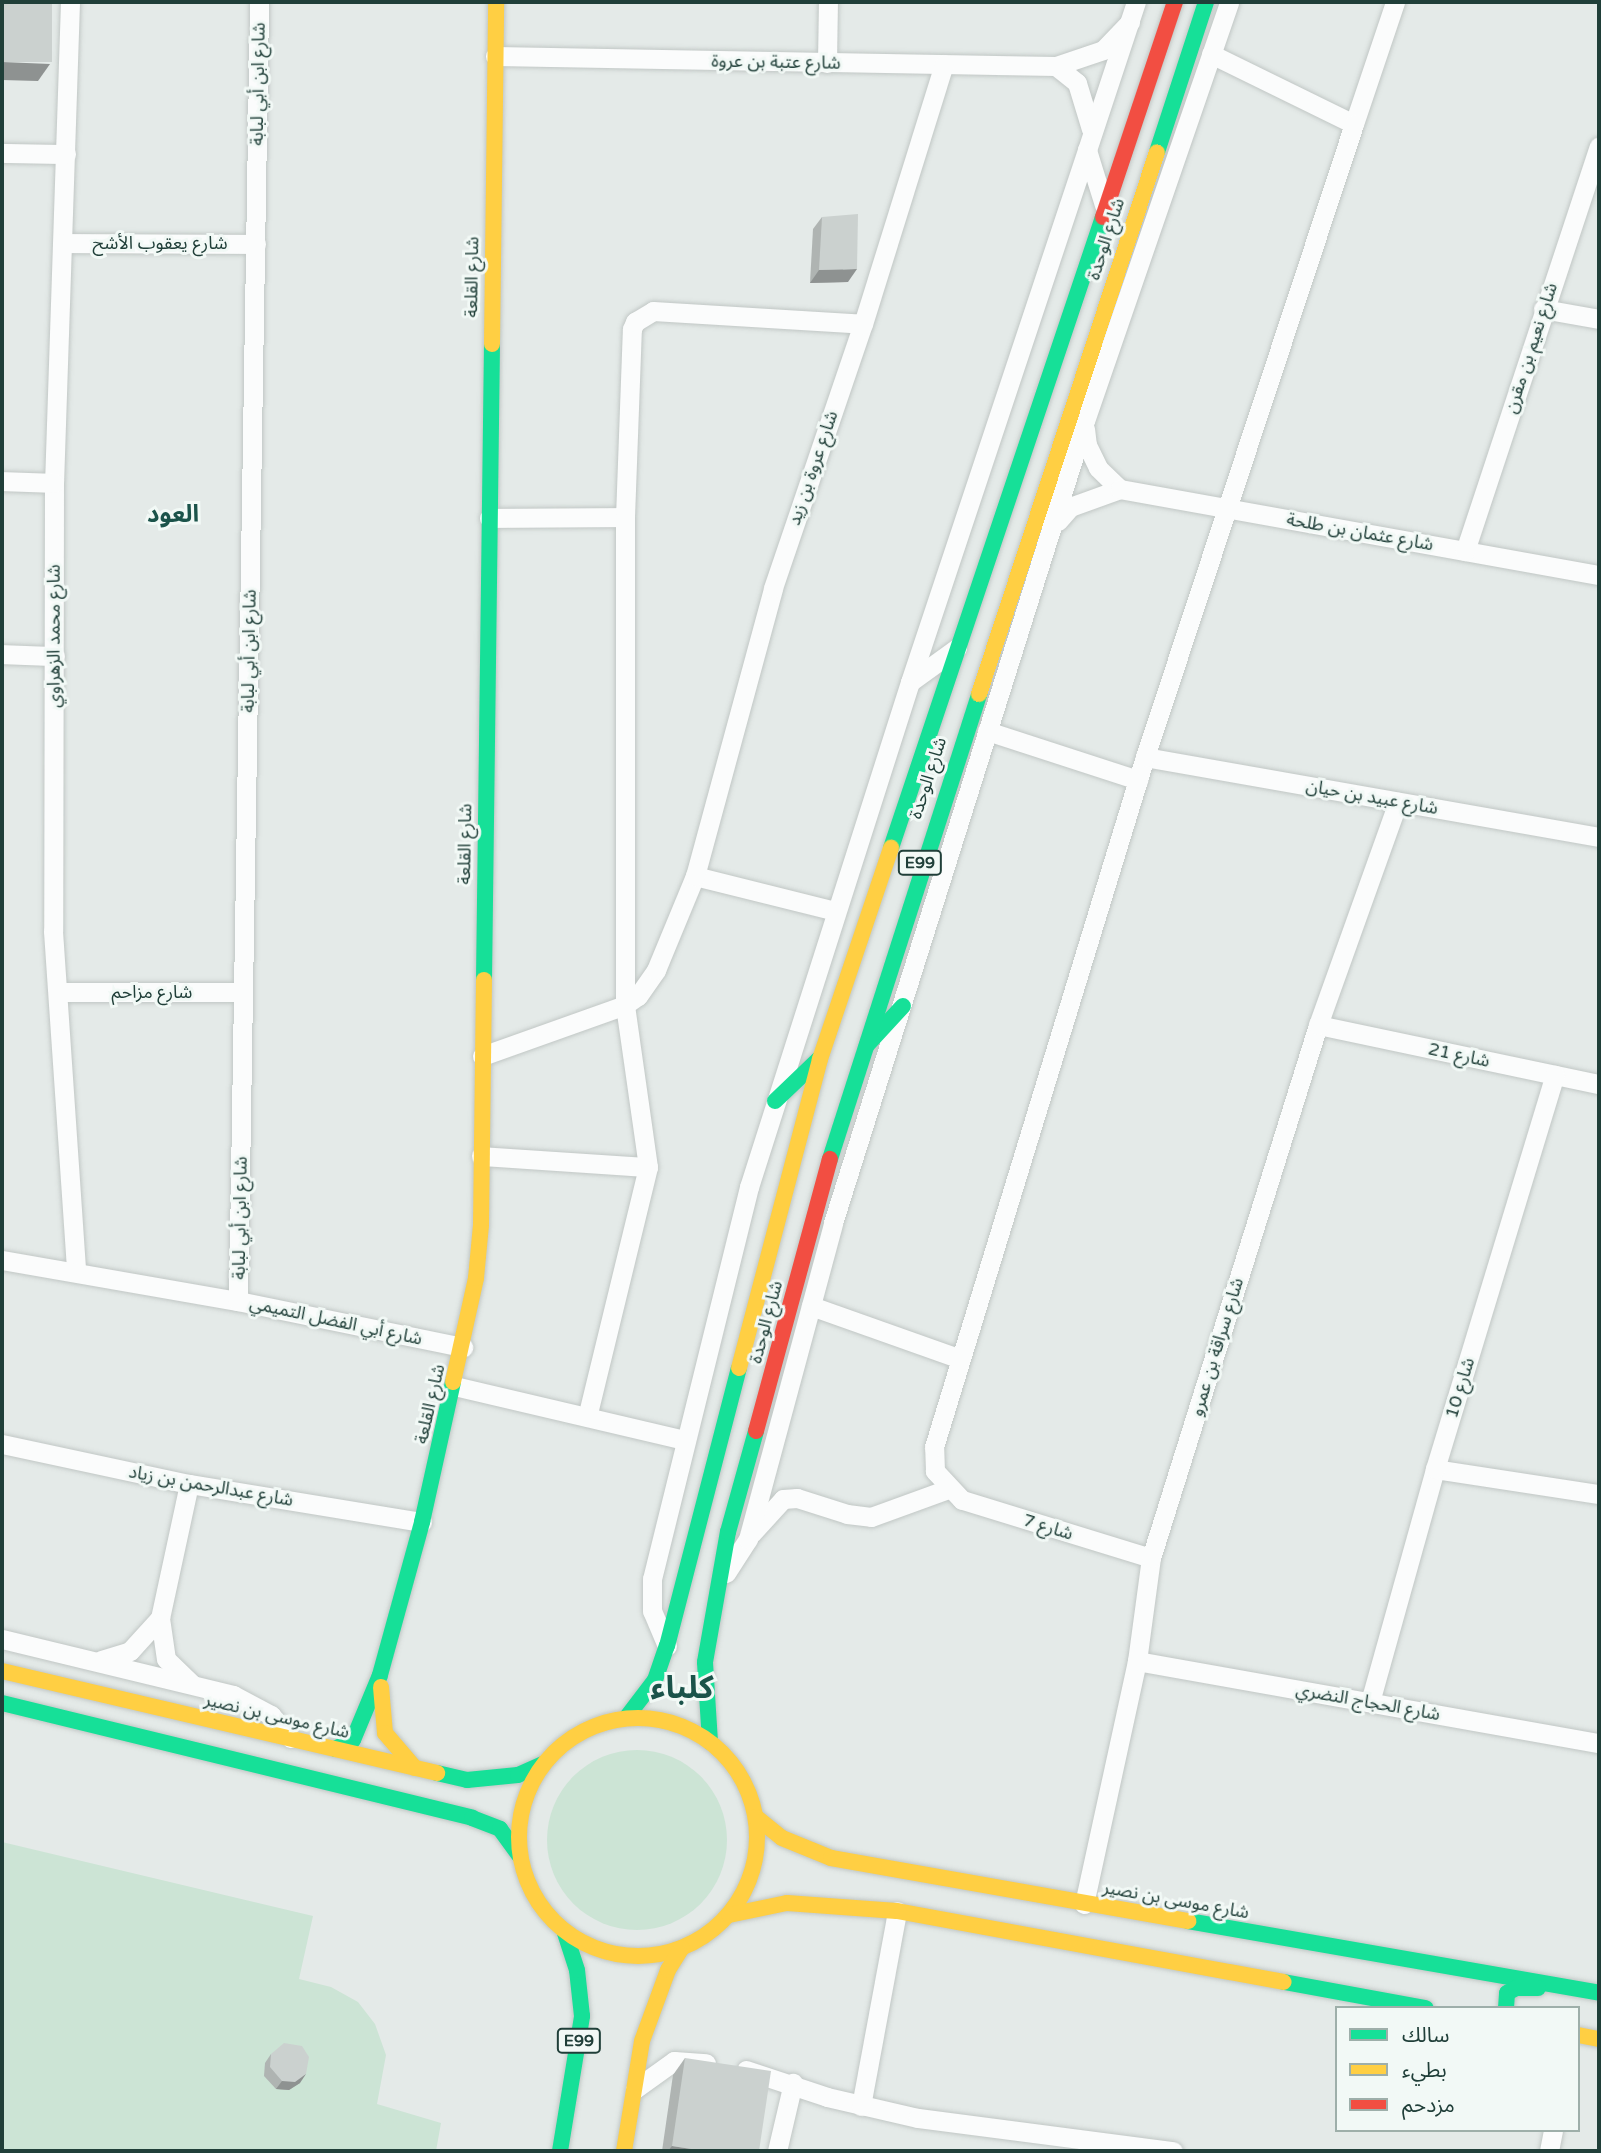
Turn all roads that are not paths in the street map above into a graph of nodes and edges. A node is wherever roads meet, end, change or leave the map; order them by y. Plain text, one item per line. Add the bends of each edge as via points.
1 (70, 2) edge
2 (260, 2) edge
3 (496, 2) edge
4 (828, 2) edge
5 (1136, 2) edge
6 (1175, 2) edge
7 (1206, 2) edge
8 (1229, 2) edge
9 (1395, 2) edge
10 (1129, 22) junction
11 (1211, 54) junction
12 (495, 56) junction
13 (827, 63) junction
14 (944, 64) junction
15 (1056, 66) junction
16 (1354, 124) junction
17 (1089, 142) junction
18 (1599, 147) edge
19 (2, 153) edge
20 (66, 154) junction
21 (1104, 205) junction
22 (64, 243) junction
23 (256, 244) junction
24 (1130, 259) junction
25 (1543, 309) junction
26 (1599, 319) edge
27 (863, 324) junction
28 (1084, 421) junction
29 (2, 481) edge
30 (54, 483) junction
31 (1120, 489) junction
32 (1227, 508) junction
33 (625, 517) junction
34 (489, 519) junction
35 (1055, 525) junction
36 (1465, 551) junction
37 (1599, 575) edge
38 (957, 648) junction
39 (2, 654) edge
40 (55, 656) junction
41 (910, 682) junction
42 (987, 731) junction
43 (1145, 757) junction
44 (1139, 780) junction
45 (1398, 802) junction
46 (1599, 837) edge
47 (695, 876) junction
48 (835, 911) junction
49 (60, 992) junction
50 (243, 992) junction
51 (625, 1005) junction
52 (903, 1006) junction
53 (1318, 1025) junction
54 (862, 1050) junction
55 (482, 1056) junction
56 (820, 1059) junction
57 (1555, 1075) junction
58 (1599, 1084) edge
59 (775, 1101) junction
60 (481, 1156) junction
61 (648, 1167) junction
62 (2, 1260) edge
63 (76, 1271) junction
64 (238, 1301) junction
65 (811, 1306) junction
66 (463, 1347) junction
67 (958, 1358) junction
68 (454, 1386) junction
69 (587, 1417) junction
70 (685, 1440) junction
71 (2, 1444) edge
72 (1434, 1469) junction
73 (189, 1484) junction
74 (948, 1489) junction
75 (1599, 1494) edge
76 (422, 1522) junction
77 (748, 1539) junction
78 (1151, 1558) junction
79 (716, 1588) junction
80 (160, 1618) junction
81 (2, 1639) edge
82 (667, 1646) junction
83 (94, 1661) junction
84 (1137, 1661) junction
85 (2, 1671) edge
86 (380, 1675) junction
87 (193, 1685) junction
88 (1370, 1702) junction
89 (2, 1703) edge
90 (626, 1718) junction
91 (290, 1738) junction
92 (710, 1742) junction
93 (1599, 1743) edge
94 (335, 1749) junction
95 (543, 1764) junction
96 (415, 1768) junction
97 (756, 1817) junction
98 (519, 1855) junction
99 (1084, 1904) junction
100 (897, 1911) junction
101 (729, 1915) junction
102 (565, 1932) junction
103 (682, 1948) junction
104 (1599, 1993) edge
105 (1415, 2006) edge
106 (1506, 2006) edge
107 (1580, 2035) edge
108 (1599, 2039) edge
109 (793, 2083) junction
110 (635, 2089) junction
111 (861, 2106) junction
112 (1553, 2132) edge
113 (560, 2151) edge
114 (624, 2151) edge
115 (777, 2151) edge
116 (1173, 2151) edge
117 (1549, 2151) edge

1 - 20 street, شارع محمد الزهراوي
2 - 23 street, شارع ابن أبي لبابة
3 - 12 main road, شارع القلعة
4 - 13 street
5 - 10 street
6 - 21 main road, شارع الوحدة / E99
7 - 24 main road, شارع الوحدة / E99
8 - 11 street
9 - 16 street
10 - 15 street, شارع عتبة بن عروة via 1103,50
10 - 17 street
11 - 16 street
11 - 24 street
12 - 13 street, شارع عتبة بن عروة
12 - 34 main road, شارع القلعة
13 - 14 street, شارع عتبة بن عروة
14 - 15 street, شارع عتبة بن عروة
14 - 27 street, شارع عروة بن زيد
15 - 17 street via 1081,91
16 - 32 street
17 - 21 street
17 - 41 street
18 - 25 street, شارع نعيم بن مقرن
19 - 20 street
20 - 22 street, شارع محمد الزهراوي
21 - 38 main road, شارع الوحدة / E99
22 - 23 street, شارع يعقوب الأشح
22 - 30 street, شارع محمد الزهراوي
23 - 50 street, شارع ابن أبي لبابة
24 - 28 street
24 - 54 main road, شارع الوحدة / E99
25 - 26 street
25 - 36 street, شارع نعيم بن مقرن
27 - 33 street via 644,314 632,329
27 - 47 street, شارع عروة بن زيد via 773,588
28 - 31 street via 1087,445 1098,468
28 - 35 street
29 - 30 street
30 - 40 street, شارع محمد الزهراوي
31 - 32 street, شارع عثمان بن طلحة
31 - 35 street, شارع عثمان بن طلحة via 1070,507
32 - 36 street, شارع عثمان بن طلحة
32 - 43 street
33 - 34 street
33 - 51 street
34 - 55 main road, شارع القلعة
35 - 42 street
36 - 37 street, شارع عثمان بن طلحة
38 - 41 street
38 - 56 main road, شارع الوحدة / E99
39 - 40 street
40 - 49 street, شارع محمد الزهراوي via 53,931
41 - 48 street
42 - 44 street
42 - 52 street
43 - 44 street
43 - 45 street, شارع عبيد بن حيان
44 - 67 street
45 - 46 street, شارع عبيد بن حيان
45 - 53 street, شارع سراقة بن عمرو
47 - 48 street
47 - 51 street, شارع عروة بن زيد via 656,970 638,996
48 - 59 street
49 - 50 street, شارع مزاحم
49 - 63 street, شارع محمد الزهراوي
50 - 64 street, شارع ابن أبي لبابة
51 - 55 street
51 - 61 street
52 - 54 main road
52 - 65 street
53 - 57 street, شارع 21
53 - 78 street, شارع سراقة بن عمرو
54 - 79 main road, شارع الوحدة / E99
55 - 60 main road, شارع القلعة
56 - 59 main road
56 - 82 main road, شارع الوحدة / E99
57 - 58 street, شارع 21
57 - 72 street, شارع 10
59 - 70 street
60 - 61 street
60 - 66 main road, شارع القلعة via 476,1278
61 - 69 street
62 - 63 street, شارع أبي الفضل التميمي
63 - 64 street, شارع أبي الفضل التميمي
64 - 66 street, شارع أبي الفضل التميمي
65 - 67 street
65 - 77 street
66 - 68 main road, شارع القلعة
67 - 74 street via 934,1447 935,1471
68 - 69 street
68 - 76 main road, شارع القلعة
69 - 70 street
70 - 82 street via 652,1579 652,1611
71 - 73 street, شارع عبدالرحمن بن زياد
72 - 75 street
72 - 88 street, شارع 10
73 - 76 street, شارع عبدالرحمن بن زياد
73 - 80 street
74 - 77 street via 872,1517 797,1498 783,1499
74 - 78 street, شارع 7 via 962,1500
76 - 86 main road, شارع القلعة
77 - 79 street
78 - 84 street, شارع سراقة بن عمرو
79 - 92 main road, شارع الوحدة / E99 via 705,1662
80 - 83 street via 130,1651
80 - 87 street via 166,1659
81 - 83 street
82 - 90 main road, شارع الوحدة / E99 via 656,1679
83 - 87 street
84 - 88 street, شارع الحجاج النضري
84 - 99 street, شارع سراقة بن عمرو
85 - 91 main road, شارع موسى بن نصير
86 - 94 main road, شارع القلعة via 354,1740
86 - 96 main road, شارع القلعة via 385,1733
87 - 91 street via 256,1704
88 - 93 street, شارع الحجاج النضري
89 - 98 main road via 472,1818 499,1829
90 - 92 main road via 655,1719
90 - 95 main road via 572,1738
91 - 94 main road, شارع موسى بن نصير
92 - 97 main road via 739,1773
94 - 96 main road, شارع موسى بن نصير
95 - 96 main road, شارع موسى بن نصير via 518,1775 467,1780
95 - 98 main road via 522,1807
97 - 99 main road, شارع موسى بن نصير via 782,1838 831,1858
97 - 101 main road via 753,1869
98 - 102 main road via 535,1898
99 - 104 main road, شارع موسى بن نصير
100 - 101 main road via 787,1903
100 - 105 main road
100 - 111 street
101 - 103 main road
102 - 103 main road via 622,1955
102 - 113 main road, E99 via 577,1970 582,2016
103 - 110 main road via 650,2014
104 - 106 main road via 1516,1988 1507,1993
107 - 108 main road
109 - 110 street via 714,2063 674,2061
109 - 111 street
109 - 115 street
110 - 114 main road
111 - 116 street via 980,2128
112 - 117 street

